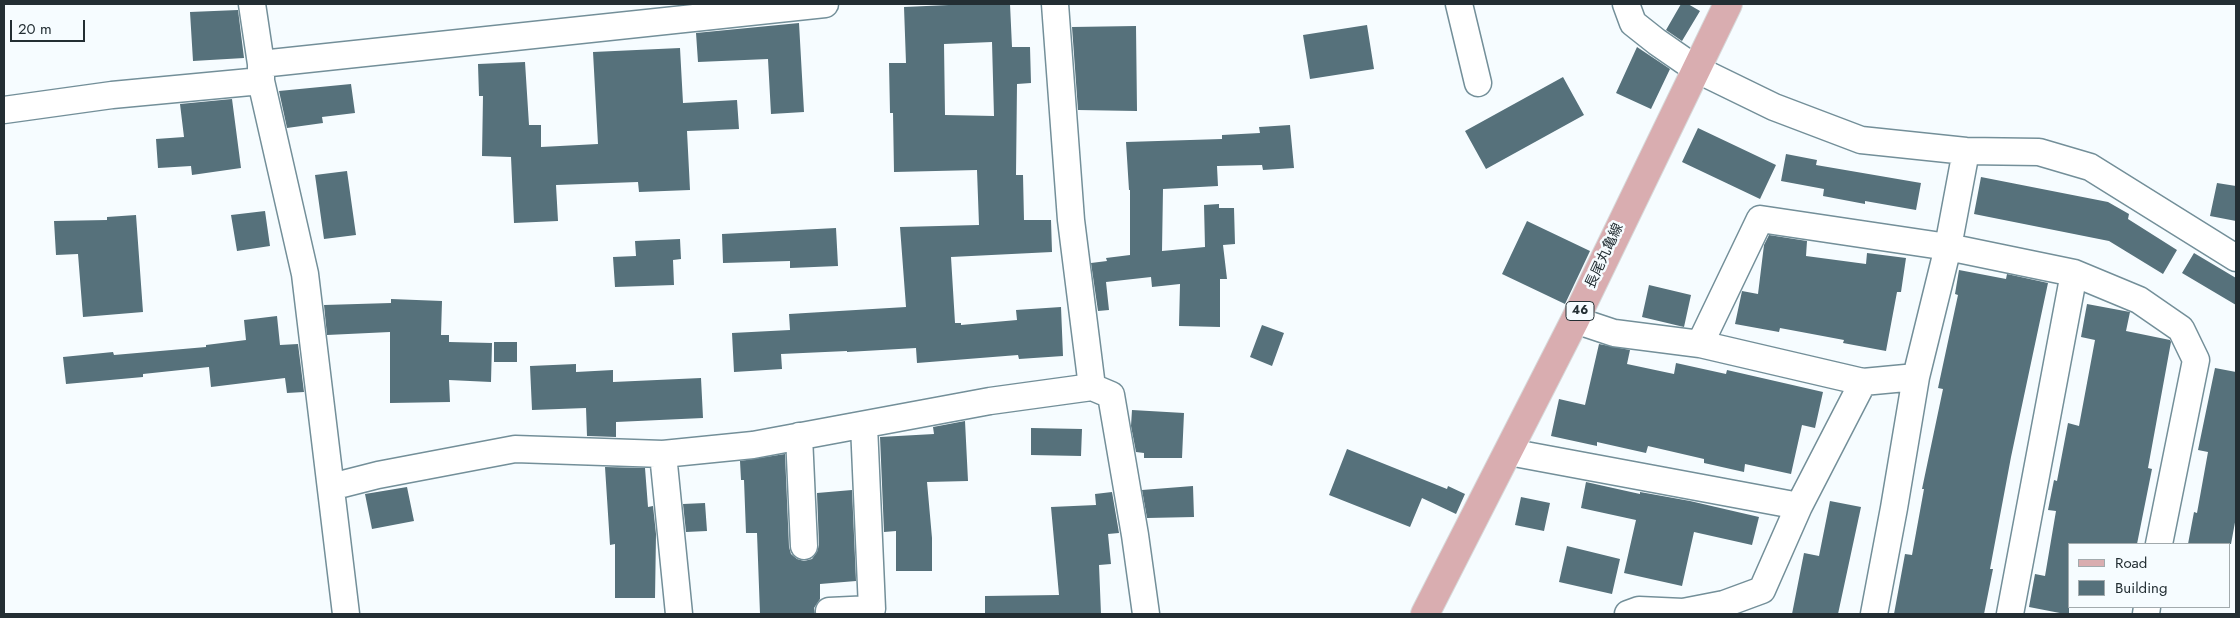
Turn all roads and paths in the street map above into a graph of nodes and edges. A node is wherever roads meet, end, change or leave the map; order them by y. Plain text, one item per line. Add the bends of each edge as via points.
1 (252, 4) edge
2 (825, 4) edge
3 (1055, 4) edge
4 (1459, 4) edge
5 (1626, 4) edge
6 (1728, 4) edge
7 (1696, 69) junction
8 (261, 73) junction
9 (1478, 83) dead end
10 (4, 110) edge
11 (1966, 151) junction
12 (1948, 247) junction
13 (2236, 258) edge
14 (2074, 274) junction
15 (1575, 320) junction
16 (1700, 344) junction
17 (1916, 377) junction
18 (1863, 382) junction
19 (1092, 387) junction
20 (864, 424) junction
21 (799, 436) junction
22 (1509, 452) junction
23 (662, 454) junction
24 (331, 487) junction
25 (1800, 506) junction
26 (2159, 543) edge
27 (804, 546) dead end
28 (346, 614) edge
29 (678, 614) edge
30 (830, 614) edge
31 (1146, 614) edge
32 (1425, 614) edge
33 (1628, 614) edge
34 (1874, 614) edge
35 (2010, 614) edge

1 - 8 street
2 - 8 street
3 - 19 street via 1071,220
4 - 9 street
5 - 7 street via 1633,23
6 - 7 main road, 長尾丸亀線 / 46
7 - 11 street via 1774,107 1861,140
7 - 15 main road, 長尾丸亀線 / 46
8 - 10 street
8 - 24 street via 306,274
11 - 12 street
11 - 13 street via 2039,152 2090,167
12 - 14 street
12 - 16 street via 1760,218
12 - 17 street
14 - 26 street via 2139,300 2181,329 2196,360
14 - 35 street
15 - 16 street via 1614,333
15 - 22 main road, 長尾丸亀線 / 46
16 - 18 street
17 - 18 street
17 - 34 street
18 - 25 street
19 - 20 street
19 - 31 street via 1111,395
20 - 21 street
20 - 30 street via 872,609 829,610
21 - 23 street
21 - 27 street
22 - 25 street
22 - 32 main road, 長尾丸亀線 / 46
23 - 24 street via 515,448
23 - 29 street
24 - 28 street
25 - 33 street via 1762,590 1724,604 1683,612 1639,610

